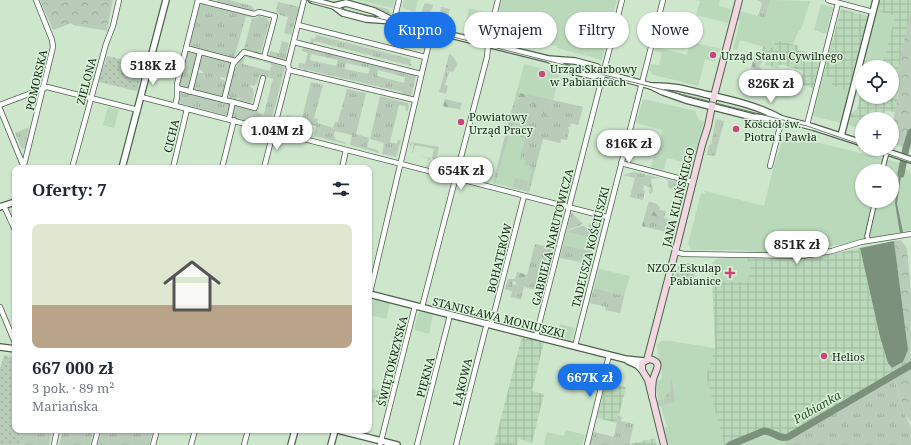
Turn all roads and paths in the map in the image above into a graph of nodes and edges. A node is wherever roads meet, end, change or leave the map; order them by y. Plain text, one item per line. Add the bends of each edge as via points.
1 (36, 0) edge
2 (119, 0) edge
3 (166, 0) edge
4 (304, 0) edge
5 (312, 0) edge
6 (399, 0) edge
7 (498, 0) edge
8 (622, 0) edge
9 (663, 0) edge
10 (739, 0) edge
11 (828, 0) edge
12 (876, 0) edge
13 (216, 2) edge
14 (335, 3) edge
15 (838, 3) junction
16 (396, 12) edge
17 (495, 12) edge
18 (873, 12) junction
19 (384, 16) edge
20 (384, 21) edge
21 (298, 25) junction
22 (294, 42) junction
23 (186, 48) junction
24 (427, 48) edge
25 (488, 48) edge
26 (502, 48) edge
27 (200, 52) junction
28 (264, 57) junction
29 (425, 57) junction
30 (548, 59) junction
31 (235, 61) junction
32 (288, 64) junction
33 (289, 70) junction
34 (421, 74) junction
35 (603, 74) junction
36 (263, 78) dead end
37 (642, 83) junction
38 (651, 86) junction
39 (44, 87) junction
40 (177, 88) junction
41 (190, 92) junction
42 (714, 96) junction
43 (141, 97) junction
44 (91, 98) junction
45 (224, 100) junction
46 (415, 100) junction
47 (233, 102) junction
48 (0, 105) edge
49 (175, 106) junction
50 (713, 107) junction
51 (0, 109) edge
52 (187, 109) junction
53 (138, 110) junction
54 (782, 119) junction
55 (232, 120) junction
56 (807, 125) junction
57 (273, 130) junction
58 (841, 136) junction
59 (855, 141) edge
60 (346, 150) junction
61 (19, 153) junction
62 (27, 153) junction
63 (899, 156) edge
64 (909, 160) edge
65 (621, 163) junction
66 (400, 164) junction
67 (24, 165) edge
68 (24, 165) edge
69 (73, 165) edge
70 (123, 165) edge
71 (174, 165) edge
72 (223, 165) edge
73 (265, 165) edge
74 (343, 165) edge
75 (770, 166) dead end
76 (456, 178) junction
77 (693, 182) junction
78 (524, 196) junction
79 (12, 203) edge
80 (2, 206) edge
81 (569, 207) junction
82 (873, 208) edge
83 (607, 217) junction
84 (12, 224) edge
85 (910, 234) edge
86 (868, 240) junction
87 (675, 252) junction
88 (372, 282) edge
89 (372, 296) edge
90 (415, 306) junction
91 (0, 307) edge
92 (422, 307) junction
93 (450, 314) junction
94 (489, 324) junction
95 (12, 336) edge
96 (536, 336) junction
97 (574, 346) junction
98 (0, 347) edge
99 (12, 349) edge
100 (609, 355) junction
101 (625, 359) junction
102 (648, 360) junction
103 (644, 372) junction
104 (654, 374) junction
105 (652, 397) junction
106 (57, 433) edge
107 (97, 433) edge
108 (155, 433) edge
109 (194, 433) edge
110 (247, 433) edge
111 (294, 433) edge
112 (336, 433) edge
113 (347, 433) edge
114 (380, 443) edge
115 (54, 445) edge
116 (94, 445) edge
117 (153, 445) edge
118 (191, 445) edge
119 (244, 445) edge
120 (291, 445) edge
121 (331, 445) edge
122 (397, 445) edge
123 (417, 445) edge
124 (456, 445) edge
125 (586, 445) edge
126 (664, 445) edge

1 - 39 street, POMORSKA via 53,44
2 - 44 street, ZIELONA
3 - 43 street
4 - 21 street
5 - 14 street
6 - 16 street
7 - 17 street
8 - 35 street, GABRIELA NARUTOWICZA
9 - 37 street, TADEUSZA KOŚCIUSZKI
10 - 42 main road, JANA KILIŃSKIEGO
11 - 15 street
12 - 18 street
13 - 23 street via 198,0
13 - 28 street via 254,14 259,12 275,16
14 - 19 street via 346,3
14 - 20 street via 340,12
15 - 18 street
15 - 56 street
18 - 58 street
21 - 22 street
21 - 29 street
22 - 32 street
22 - 34 street
23 - 27 street
23 - 40 street
24 - 29 street
25 - 76 street
26 - 30 street
27 - 31 street
27 - 41 street
28 - 31 street via 244,52
28 - 32 street
29 - 34 street
30 - 35 street via 580,73 594,76
30 - 35 street via 575,61 597,67
31 - 45 street
32 - 33 street
33 - 46 street
33 - 57 street
34 - 46 street
35 - 37 street
35 - 81 street, GABRIELA NARUTOWICZA
36 - 47 street via 255,108
37 - 38 street
37 - 65 street, TADEUSZA KOŚCIUSZKI
38 - 42 street via 672,86
38 - 50 street via 682,99
39 - 44 street
39 - 48 street
39 - 62 street, POMORSKA
40 - 41 street
40 - 49 street
41 - 45 street
42 - 50 main road, JANA KILIŃSKIEGO
42 - 54 street via 742,103
43 - 49 street
43 - 53 street
44 - 53 street
44 - 69 street, ZIELONA
45 - 47 street
46 - 66 street
47 - 55 street
49 - 52 street
50 - 54 street via 759,118
50 - 77 main road, JANA KILIŃSKIEGO
51 - 61 street
52 - 55 street
52 - 71 street, CICHA
53 - 70 street
54 - 56 street
54 - 75 street
55 - 57 street
55 - 72 street
56 - 58 street
57 - 60 street
57 - 73 street
58 - 59 street
60 - 66 street
60 - 74 street
61 - 62 street
61 - 68 street
62 - 67 street, POMORSKA
63 - 64 street
65 - 77 street
65 - 83 street, TADEUSZA KOŚCIUSZKI
66 - 76 street
66 - 88 street
76 - 78 street
76 - 92 street
77 - 87 main road, JANA KILIŃSKIEGO
78 - 81 street
78 - 94 street, BOHATERÓW
79 - 80 street
80 - 84 street
81 - 83 street
81 - 96 street, GABRIELA NARUTOWICZA
82 - 86 street
83 - 97 street, TADEUSZA KOŚCIUSZKI
85 - 86 street
86 - 87 street via 832,251 803,256
87 - 102 main road, JANA KILIŃSKIEGO
89 - 90 street, STANISŁAWA MONIUSZKI
90 - 92 street, STANISŁAWA MONIUSZKI
90 - 114 street, ŚWIĘTOKRZYSKA
91 - 95 street
92 - 93 street, STANISŁAWA MONIUSZKI
93 - 94 street, STANISŁAWA MONIUSZKI
93 - 123 street, PIĘKNA
94 - 96 street, STANISŁAWA MONIUSZKI
94 - 124 street, ŁĄKOWA
96 - 97 street, STANISŁAWA MONIUSZKI
97 - 100 street, STANISŁAWA MONIUSZKI
98 - 99 street
100 - 101 street, STANISŁAWA MONIUSZKI
100 - 125 street
101 - 102 street, STANISŁAWA MONIUSZKI
101 - 103 street, STANISŁAWA MONIUSZKI
102 - 103 main road via 642,365
102 - 104 main road via 657,363 658,368
103 - 104 main road via 650,376
103 - 105 main road
104 - 105 main road
105 - 126 main road
106 - 115 street
107 - 116 street
108 - 117 street
109 - 118 street
110 - 119 street
111 - 120 street
112 - 121 street
113 - 114 street
114 - 122 street

